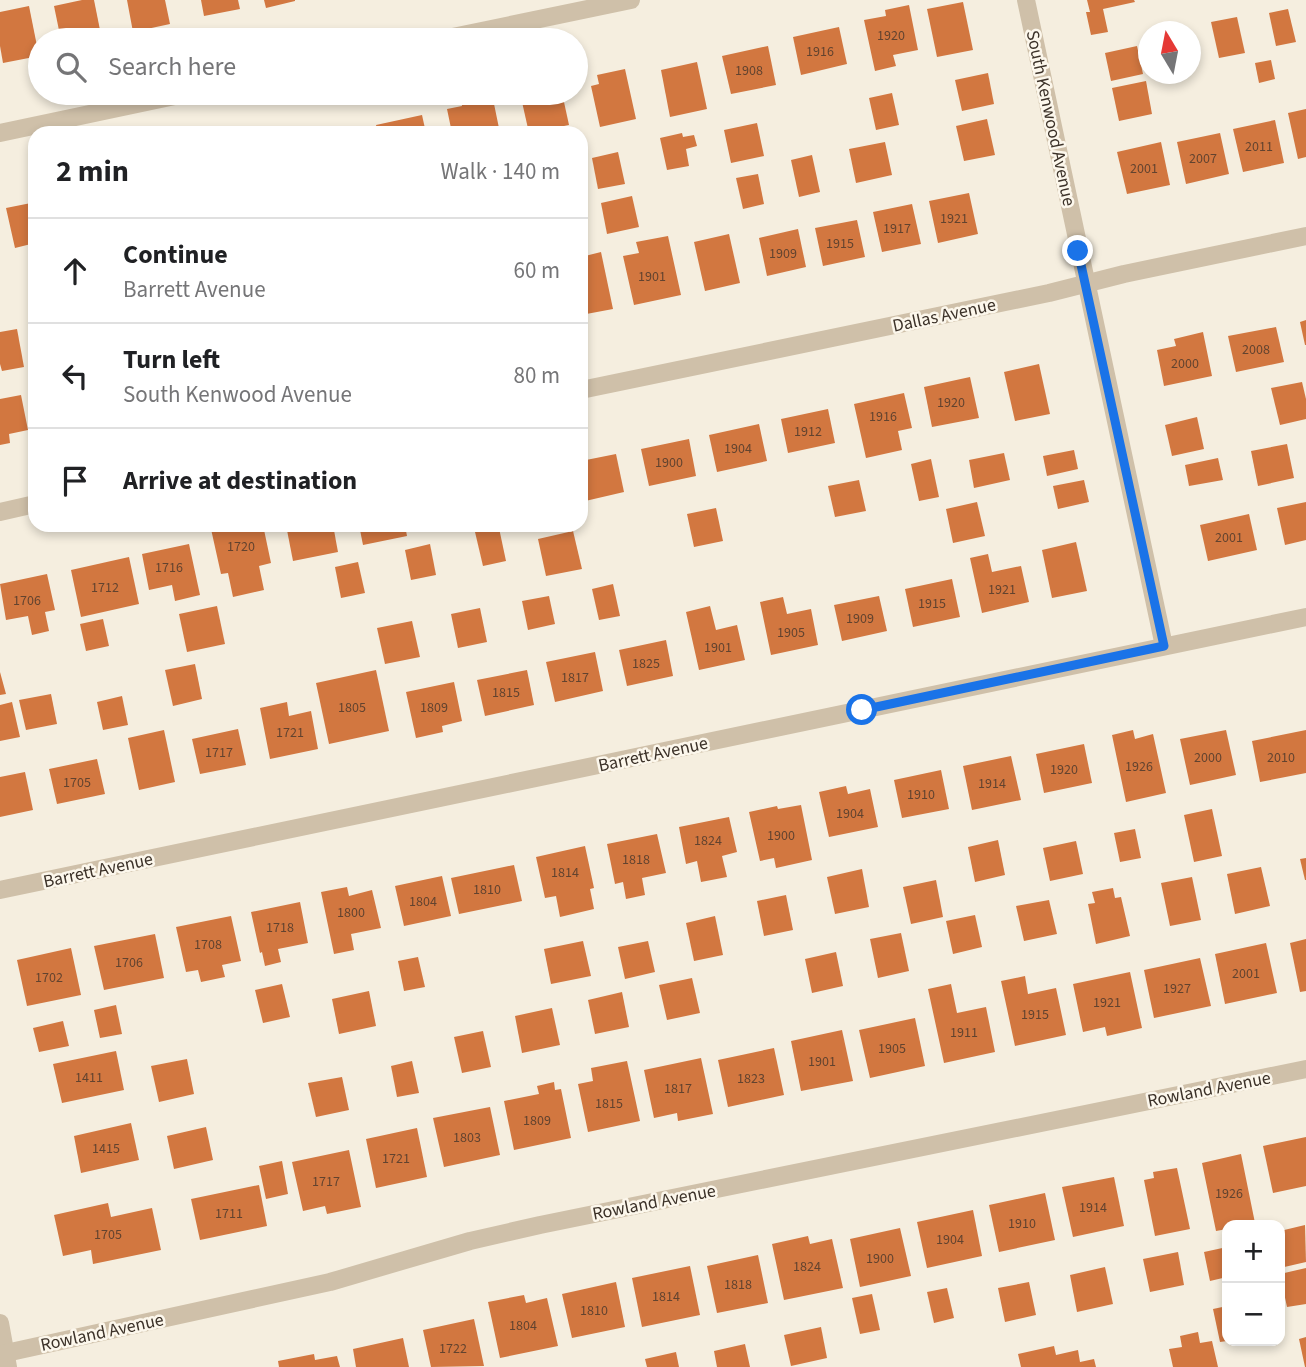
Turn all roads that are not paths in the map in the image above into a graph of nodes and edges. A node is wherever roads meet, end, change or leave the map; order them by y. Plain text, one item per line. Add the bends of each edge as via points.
1 (631, 0) edge
2 (1026, 0) edge
3 (496, 28) edge
4 (132, 105) edge
5 (33, 126) edge
6 (28, 127) edge
7 (0, 133) edge
8 (1306, 236) edge
9 (1085, 284) junction
10 (588, 389) edge
11 (28, 506) edge
12 (0, 512) edge
13 (1306, 617) edge
14 (1164, 646) junction
15 (0, 890) edge
16 (1306, 1069) edge
17 (0, 1323) edge
18 (7, 1360) edge

1 - 3 street
2 - 9 street, South Kenwood Avenue
4 - 5 street
6 - 7 street
8 - 9 street, Dallas Avenue
9 - 10 street, Dallas Avenue
9 - 14 street, South Kenwood Avenue
11 - 12 street
13 - 14 street, Barrett Avenue
14 - 15 street, Barrett Avenue
16 - 18 street, Rowland Avenue via 505,1233 330,1282
17 - 18 street

